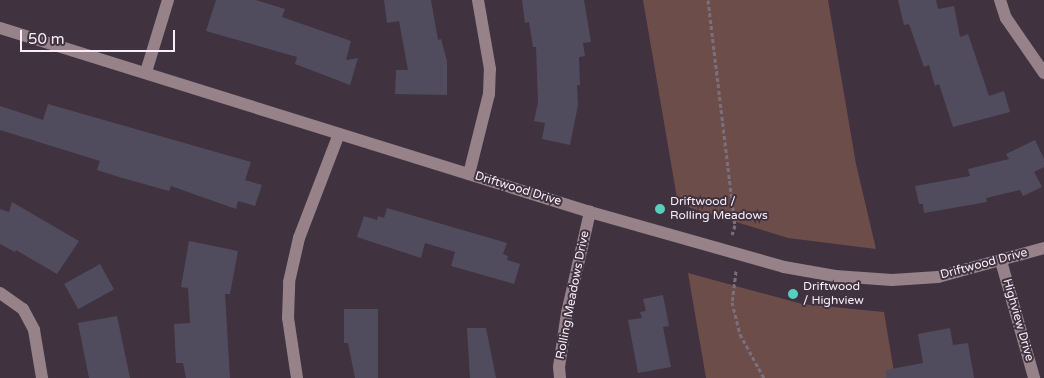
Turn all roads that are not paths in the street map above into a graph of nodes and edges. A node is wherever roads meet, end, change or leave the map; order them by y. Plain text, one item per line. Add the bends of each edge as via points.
1 (168, 0) edge
2 (478, 0) edge
3 (1000, 0) edge
4 (0, 28) edge
5 (146, 72) junction
6 (1044, 73) edge
7 (339, 134) junction
8 (469, 174) junction
9 (590, 212) junction
10 (1044, 248) edge
11 (1001, 261) junction
12 (0, 293) edge
13 (42, 378) edge
14 (297, 378) edge
15 (560, 378) edge
16 (1034, 378) edge

1 - 5 street
2 - 8 street via 490,69 489,94
3 - 6 street via 1006,18
4 - 5 street, Driftwood Drive
5 - 7 street, Driftwood Drive
7 - 8 street, Driftwood Drive
7 - 14 street via 299,238 289,282 288,318
8 - 9 street, Driftwood Drive
9 - 11 street, Driftwood Drive via 784,267 835,276 892,280 938,277
9 - 15 street, Rolling Meadows Drive via 567,313
10 - 11 street, Driftwood Drive
11 - 16 street, Highview Drive
12 - 13 street via 23,309 34,330

